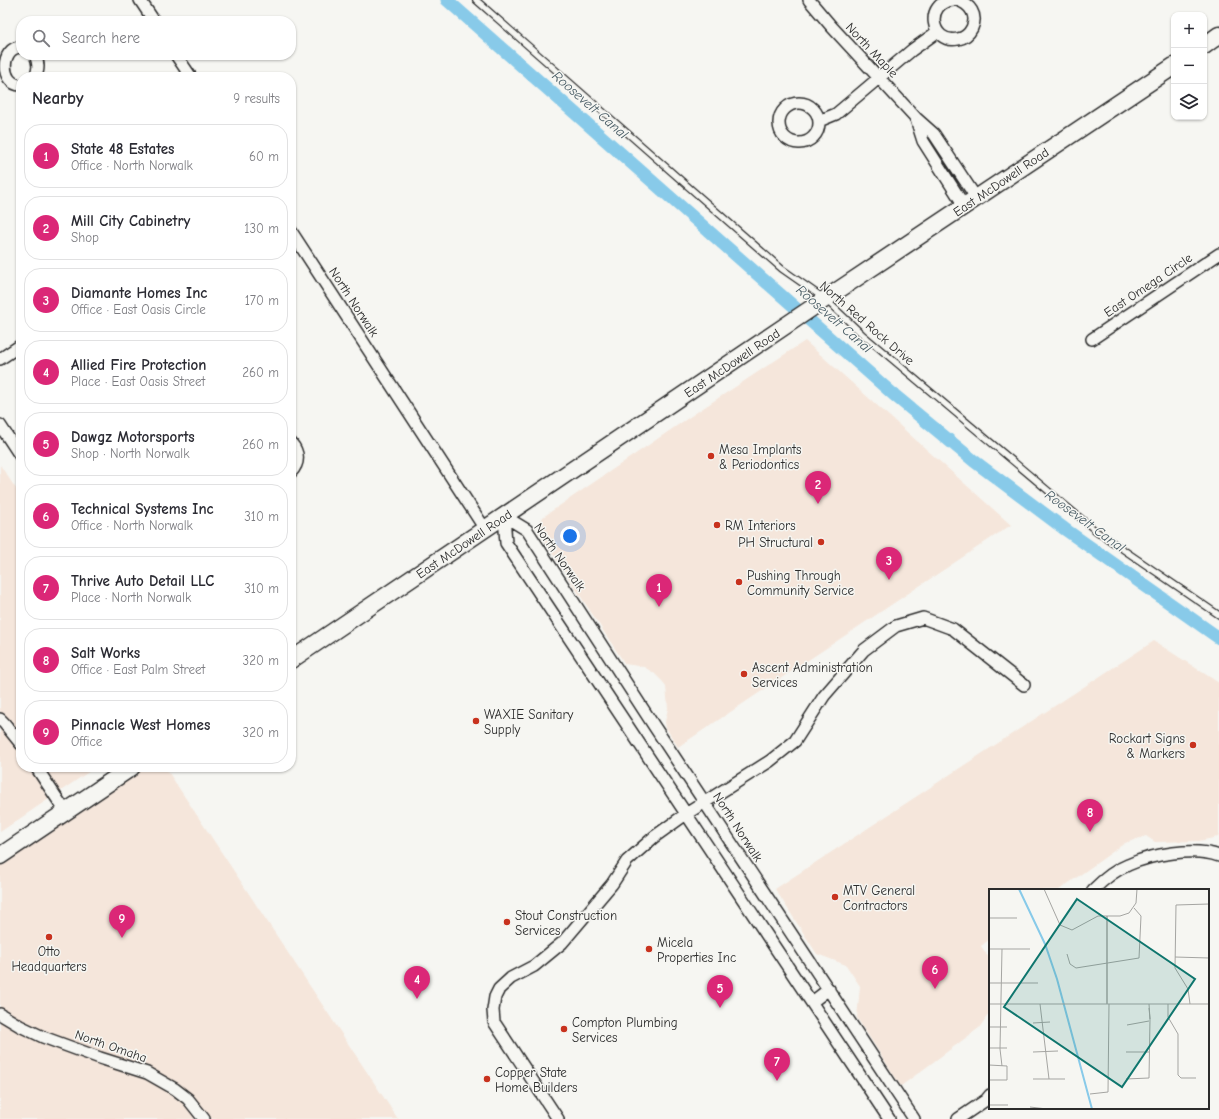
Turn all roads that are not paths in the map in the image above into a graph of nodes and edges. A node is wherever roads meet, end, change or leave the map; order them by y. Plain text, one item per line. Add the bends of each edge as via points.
1 (140, 0) edge
2 (476, 0) edge
3 (809, 0) edge
4 (956, 0) edge
5 (151, 16) edge
6 (937, 32) junction
7 (1219, 35) edge
8 (1207, 44) edge
9 (16, 48) edge
10 (38, 60) edge
11 (179, 60) edge
12 (1171, 68) edge
13 (36, 72) edge
14 (187, 72) edge
15 (2, 78) edge
16 (879, 78) junction
17 (16, 84) edge
18 (819, 122) dead end
19 (971, 203) junction
20 (296, 239) edge
21 (1219, 254) edge
22 (823, 301) junction
23 (1092, 339) dead end
24 (16, 348) edge
25 (0, 359) edge
26 (0, 425) edge
27 (16, 449) edge
28 (296, 450) edge
29 (296, 465) edge
30 (504, 516) junction
31 (485, 529) junction
32 (1219, 616) edge
33 (296, 657) edge
34 (1024, 685) dead end
35 (0, 719) edge
36 (16, 738) edge
37 (39, 772) edge
38 (125, 772) edge
39 (705, 802) junction
40 (691, 811) junction
41 (66, 812) junction
42 (0, 856) edge
43 (1219, 856) edge
44 (1094, 889) edge
45 (829, 989) junction
46 (812, 1002) junction
47 (0, 1014) edge
48 (989, 1096) edge
49 (204, 1119) edge
50 (558, 1119) edge
51 (889, 1119) edge
52 (914, 1119) edge
53 (958, 1119) edge

1 - 5 street
2 - 22 lane, North Red Rock Drive via 782,269
3 - 16 street, North Maple
4 - 6 street via 944,2 938,7 934,19
4 - 6 street via 969,6 972,12 974,25 971,31 966,36 954,40
6 - 16 street
7 - 8 main road
9 - 15 street via 3,55 0,62
10 - 13 street
11 - 14 street
12 - 19 main road, East McDowell Road
15 - 17 street
16 - 18 street via 836,114
16 - 19 street, North Maple via 934,134
19 - 22 main road, East McDowell Road
20 - 31 street, North Norwalk
21 - 23 street, East Omega Circle
22 - 30 main road, East McDowell Road
22 - 32 lane, North Red Rock Drive via 1096,531
24 - 25 street
26 - 27 street
28 - 29 street
30 - 31 main road, East McDowell Road
30 - 39 street, North Norwalk via 527,530
30 - 40 street via 506,543
31 - 33 main road, East McDowell Road
34 - 39 street via 953,628 923,618 896,626 864,650 824,696 795,741 770,761
35 - 36 street
37 - 41 street
38 - 41 main road
39 - 40 street
39 - 45 street, North Norwalk
40 - 46 street
40 - 50 street via 654,837 627,861 612,884 562,943 534,966 511,978 499,988 493,1010 494,1022
41 - 42 main road
43 - 44 street via 1198,852 1153,856 1127,865
45 - 46 street
45 - 52 street, North Norwalk
46 - 51 street
47 - 49 street, North Omaha via 43,1037 148,1073 188,1099
48 - 53 street

